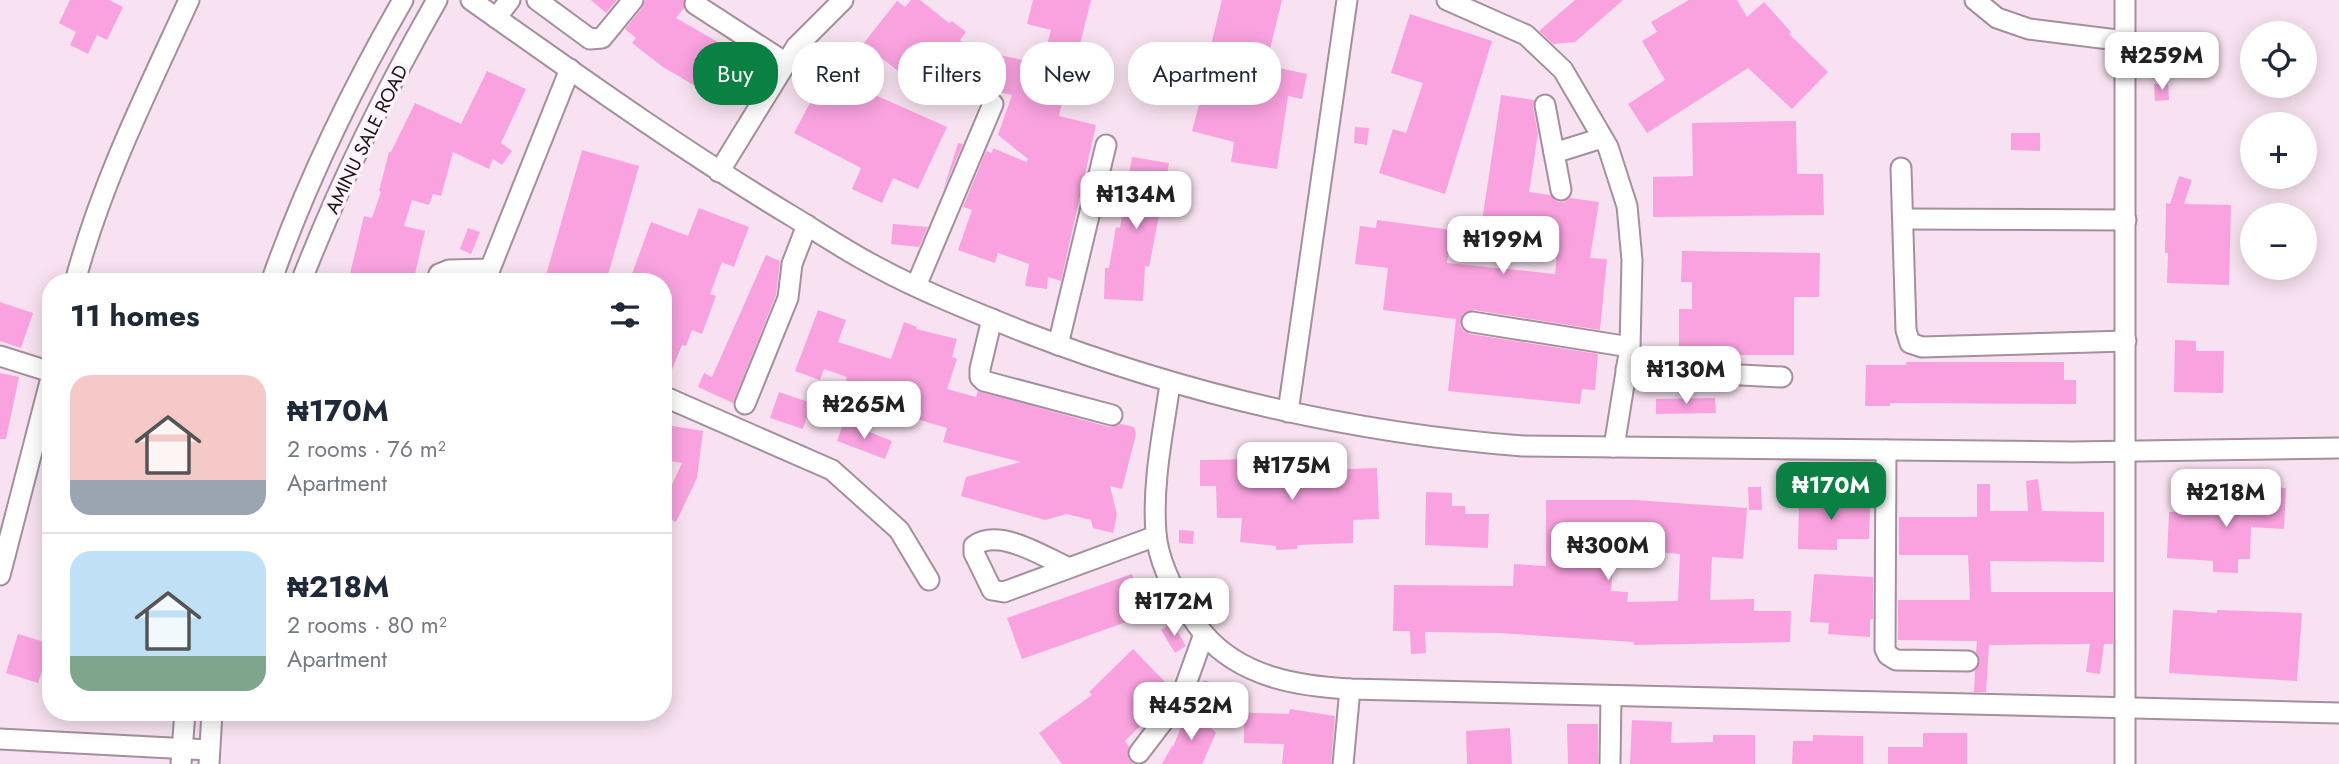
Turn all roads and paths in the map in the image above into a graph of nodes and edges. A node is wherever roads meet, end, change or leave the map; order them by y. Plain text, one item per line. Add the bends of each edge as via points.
1 (189, 0) edge
2 (403, 0) edge
3 (437, 0) edge
4 (471, 0) edge
5 (510, 0) edge
6 (537, 0) edge
7 (633, 0) edge
8 (843, 0) edge
9 (1347, 0) edge
10 (1447, 0) edge
11 (1975, 0) edge
12 (2125, 0) edge
13 (695, 4) dead end
14 (496, 18) junction
15 (2126, 41) junction
16 (786, 63) junction
17 (569, 69) junction
18 (993, 105) edge
19 (1545, 105) dead end
20 (1602, 138) junction
21 (1106, 145) dead end
22 (1554, 153) junction
23 (1901, 168) dead end
24 (719, 172) junction
25 (1561, 190) dead end
26 (1903, 219) junction
27 (2126, 220) junction
28 (807, 225) junction
29 (77, 273) edge
30 (274, 273) edge
31 (305, 273) edge
32 (442, 273) edge
33 (916, 286) junction
34 (992, 319) junction
35 (1472, 322) dead end
36 (2126, 341) junction
37 (1058, 345) junction
38 (1630, 346) junction
39 (0, 356) edge
40 (42, 369) edge
41 (1626, 369) junction
42 (1782, 377) dead end
43 (1170, 384) junction
44 (672, 400) edge
45 (745, 404) dead end
46 (1288, 412) junction
47 (42, 413) edge
48 (1112, 415) dead end
49 (1614, 447) junction
50 (2339, 448) edge
51 (1886, 450) junction
52 (2124, 452) junction
53 (1156, 536) junction
54 (1069, 568) dead end
55 (0, 575) edge
56 (929, 580) dead end
57 (1204, 634) junction
58 (1968, 661) dead end
59 (1350, 689) junction
60 (1611, 696) junction
61 (2124, 708) junction
62 (2339, 713) edge
63 (184, 721) edge
64 (211, 721) edge
65 (0, 739) edge
66 (1139, 753) dead end
67 (181, 756) edge
68 (209, 757) edge
69 (1343, 764) edge
70 (1610, 764) edge
71 (2125, 764) edge

1 - 29 street via 116,160
2 - 30 street, AMINU SALE ROAD via 329,138
3 - 31 street, AMINU SALE ROAD via 376,114
4 - 14 street
5 - 14 street
6 - 7 street via 590,39 602,37
8 - 16 street
9 - 46 street
10 - 20 street via 1526,35 1563,70
11 - 15 street via 1997,18 2029,29
12 - 15 street
13 - 16 street
14 - 17 street
15 - 27 street
16 - 24 street
17 - 24 street
17 - 32 street via 490,269
18 - 33 street
19 - 22 street
20 - 22 street
20 - 38 street via 1627,206 1632,260
21 - 37 street
22 - 25 street
23 - 26 street
24 - 28 street
26 - 27 street
26 - 36 street via 1910,343
27 - 36 street
28 - 33 street
28 - 45 street via 792,264 788,299
33 - 34 street
34 - 37 street
34 - 48 street via 980,369 984,381
35 - 38 street
36 - 52 street
37 - 43 street
38 - 41 street
39 - 40 street
41 - 42 street
41 - 49 street
43 - 46 street
43 - 53 street via 1156,480
44 - 56 street via 832,470 899,530
46 - 49 street via 1457,441
47 - 55 street
49 - 51 street
50 - 52 street
51 - 52 street
51 - 58 street via 1885,649 1896,660
52 - 61 street
53 - 54 street
53 - 57 street via 1177,596
57 - 59 street via 1248,668 1278,680
57 - 66 street via 1181,698
59 - 60 street
59 - 69 street
60 - 61 street
60 - 70 street
61 - 62 street
61 - 71 street
63 - 67 street
64 - 68 street
65 - 67 street
67 - 68 street

